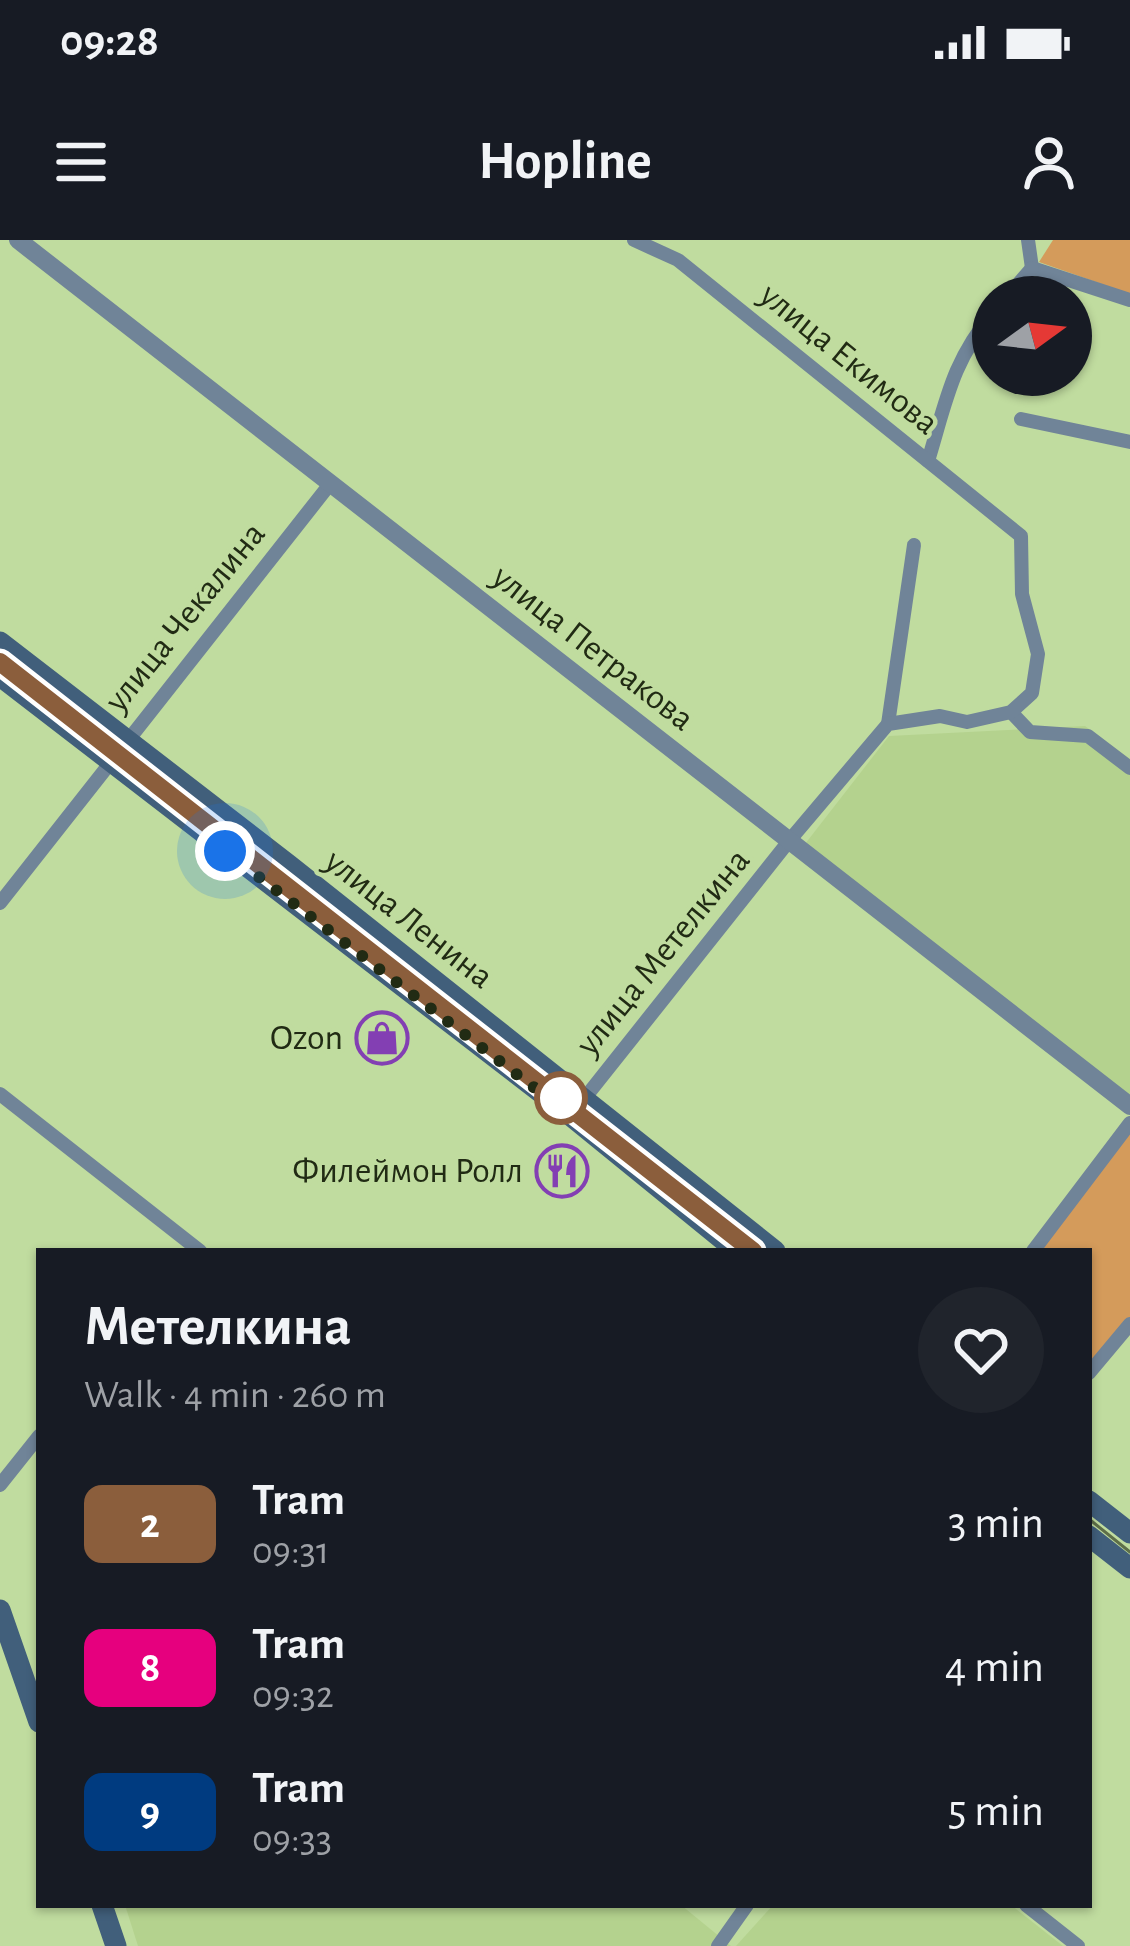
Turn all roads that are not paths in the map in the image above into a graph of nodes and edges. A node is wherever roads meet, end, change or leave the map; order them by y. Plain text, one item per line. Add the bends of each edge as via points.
1 (18, 240) edge
2 (634, 240) edge
3 (1028, 240) edge
4 (1033, 268) junction
5 (1026, 276) edge
6 (1130, 300) edge
7 (972, 338) edge
8 (1021, 419) dead end
9 (1130, 442) edge
10 (928, 461) junction
11 (330, 484) junction
12 (914, 544) dead end
13 (0, 642) edge
14 (0, 676) edge
15 (1011, 712) junction
16 (888, 724) junction
17 (126, 739) junction
18 (109, 761) junction
19 (1130, 768) edge
20 (789, 841) junction
21 (0, 903) edge
22 (0, 1094) edge
23 (584, 1099) junction
24 (1130, 1106) edge
25 (1130, 1123) edge
26 (193, 1248) edge
27 (733, 1248) edge
28 (771, 1248) edge
29 (1035, 1248) edge
30 (1130, 1324) edge
31 (1092, 1369) edge
32 (36, 1440) edge
33 (0, 1484) edge
34 (1092, 1503) edge
35 (1130, 1533) edge
36 (1092, 1538) edge
37 (1130, 1568) edge
38 (0, 1610) edge
39 (36, 1713) edge
40 (103, 1908) edge
41 (745, 1908) edge
42 (1030, 1908) edge
43 (116, 1946) edge
44 (718, 1946) edge
45 (1078, 1946) edge

1 - 11 street, улица Петракова
2 - 10 street, улица Екимова via 678,260
3 - 4 street
4 - 5 street
4 - 6 street
7 - 10 street
8 - 9 street
10 - 15 street, улица Екимова via 1021,536 1022,594 1038,654 1032,693
11 - 17 street, улица Чекалина
11 - 20 street, улица Петракова
12 - 16 street
13 - 17 main road, улица Ленина
14 - 18 main road, улица Ленина
15 - 16 street
15 - 19 street via 1030,732 1088,736
16 - 20 street, улица Метелкина
17 - 18 street, улица Чекалина
17 - 23 main road, улица Ленина
18 - 21 street, улица Чекалина
18 - 27 main road, улица Ленина
20 - 23 street, улица Метелкина
20 - 24 street, улица Петракова
22 - 26 street
23 - 28 main road, улица Ленина
25 - 29 street
30 - 31 street
32 - 33 street
34 - 35 main road
36 - 37 main road
38 - 39 main road
40 - 43 main road
41 - 44 street
42 - 45 street

